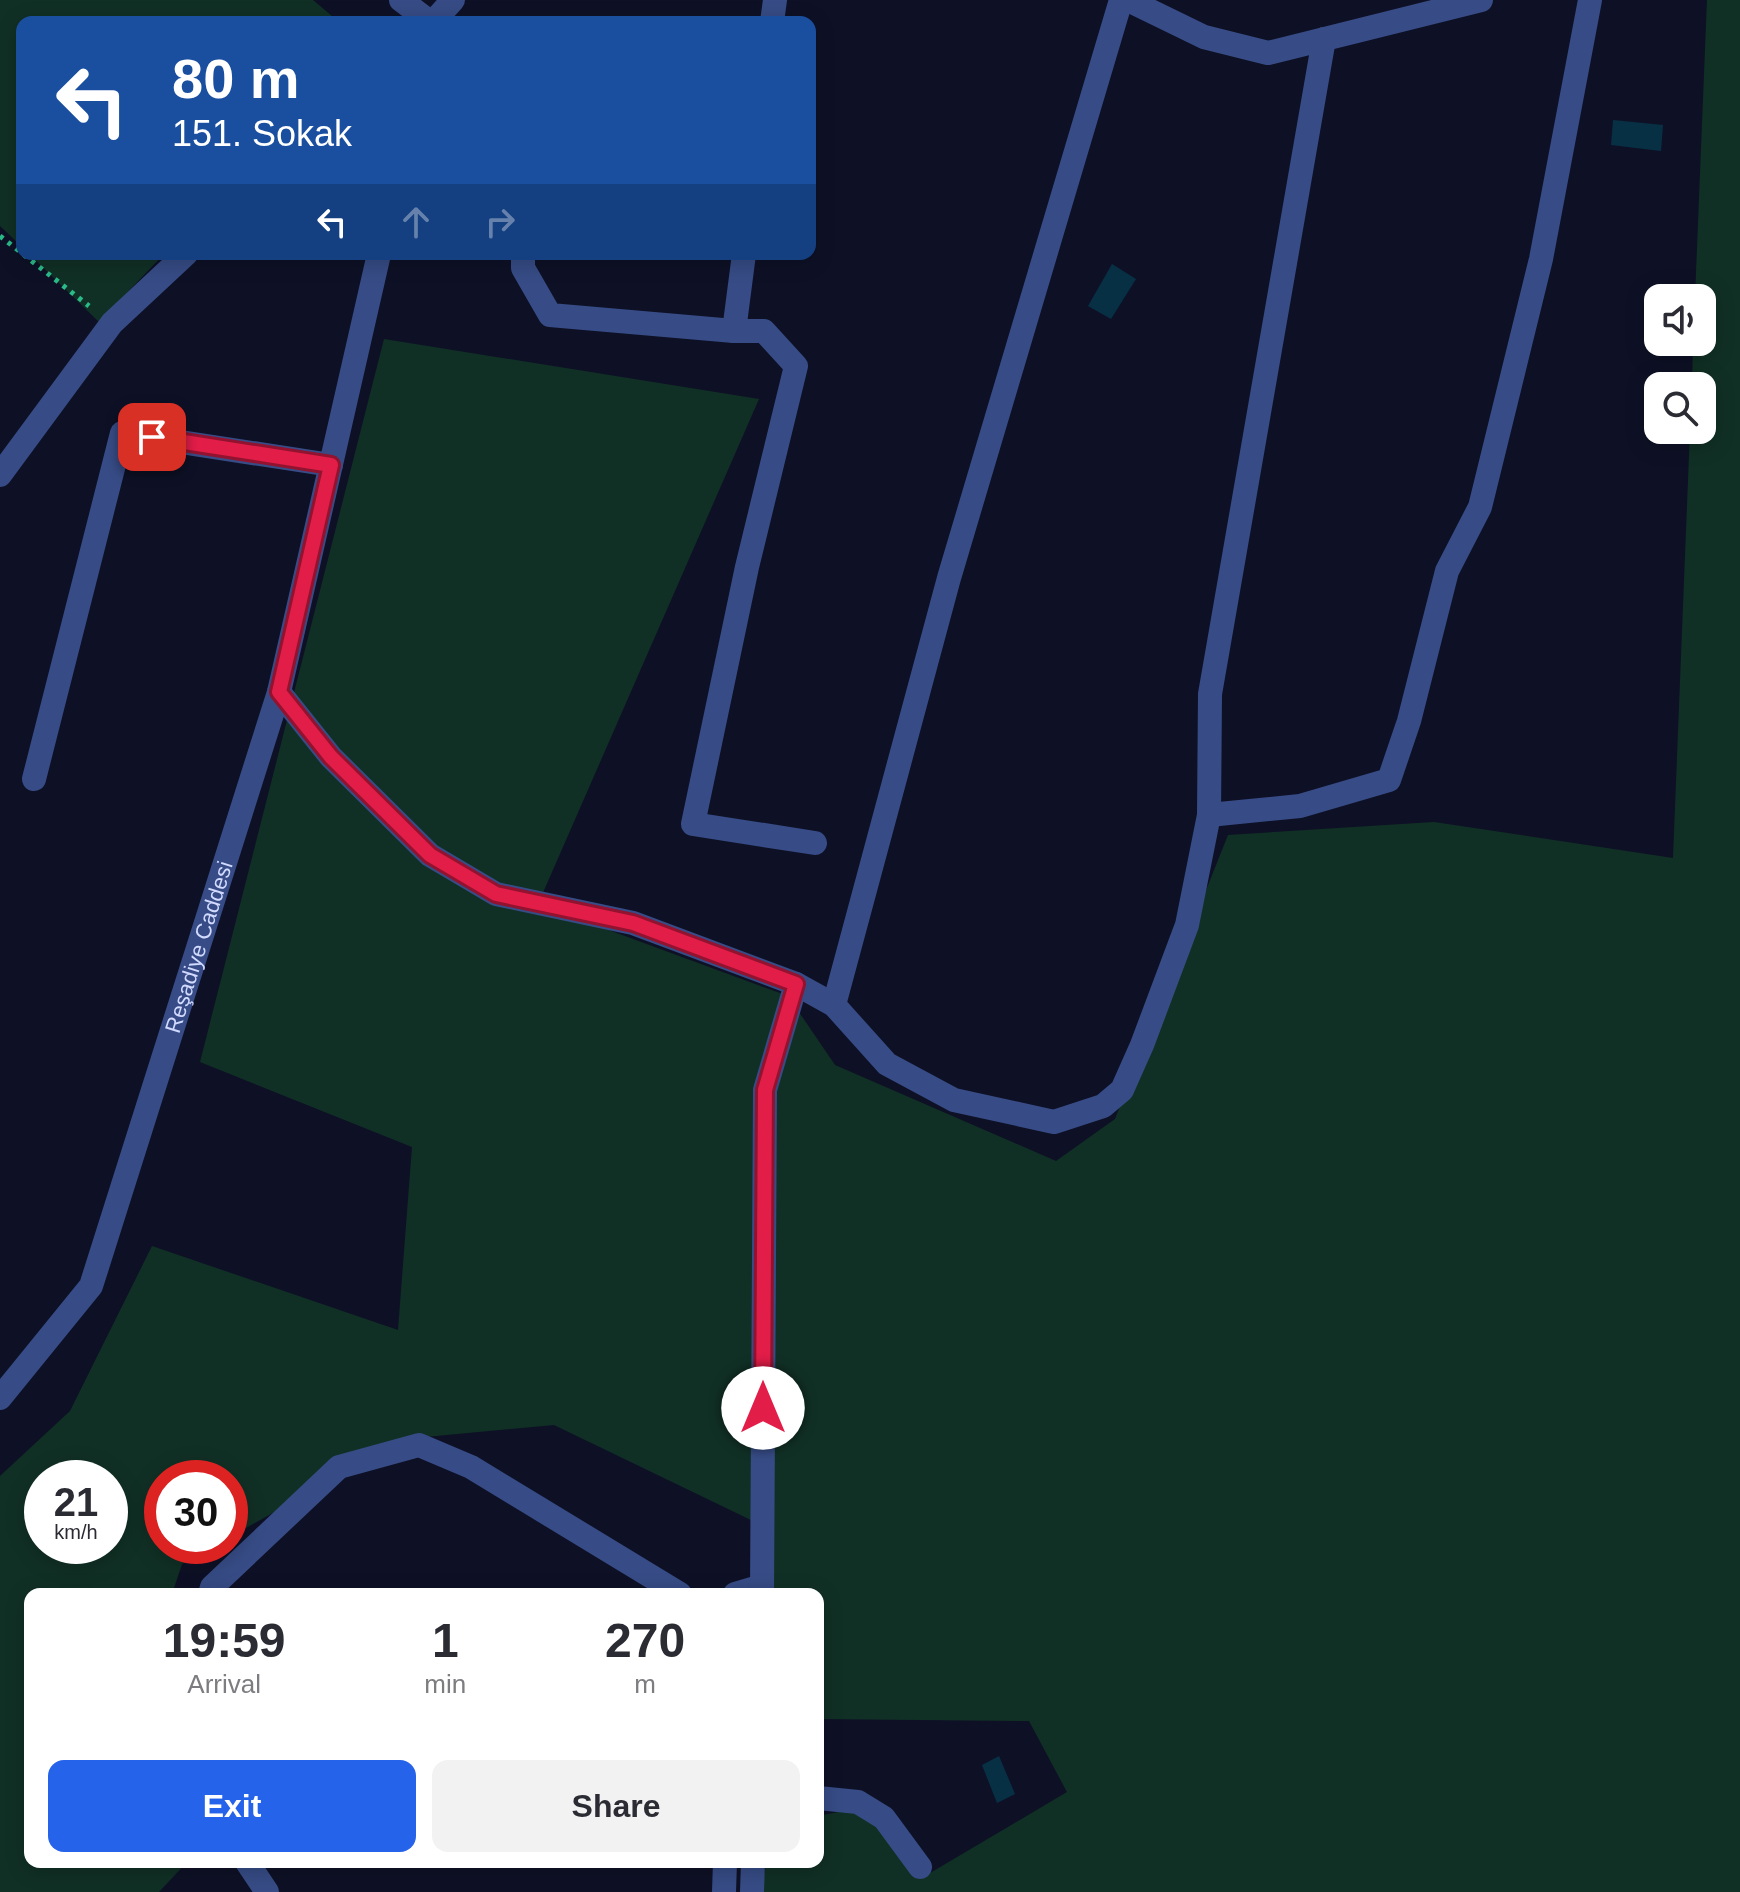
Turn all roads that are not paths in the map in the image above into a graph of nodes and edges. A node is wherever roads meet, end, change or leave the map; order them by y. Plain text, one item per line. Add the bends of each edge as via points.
1 (401, 0) edge
2 (453, 0) edge
3 (1121, 0) edge
4 (1128, 0) edge
5 (1481, 0) edge
6 (1590, 0) edge
7 (423, 16) edge
8 (437, 16) edge
9 (1324, 39) junction
10 (180, 260) edge
11 (378, 260) edge
12 (523, 260) edge
13 (743, 260) edge
14 (734, 331) junction
15 (331, 465) junction
16 (0, 474) edge
17 (279, 692) junction
18 (34, 779) dead end
19 (1209, 815) junction
20 (815, 843) dead end
21 (796, 984) junction
22 (834, 1005) junction
23 (0, 1398) edge
24 (212, 1588) edge
25 (670, 1588) edge
26 (762, 1588) edge
27 (824, 1799) edge
28 (920, 1867) dead end
29 (251, 1868) edge
30 (725, 1868) edge
31 (753, 1868) edge
32 (267, 1892) edge
33 (724, 1892) edge
34 (752, 1892) edge

1 - 7 street
2 - 8 street
3 - 22 street via 949,578
4 - 9 street via 1204,37 1268,53
5 - 9 street
6 - 19 street via 1541,259 1480,507 1447,571 1389,780 1300,806
9 - 19 street via 1210,694
10 - 16 street via 112,323
11 - 15 street, Reşadiye Caddesi
12 - 14 street via 550,315
13 - 14 street
14 - 20 street via 764,331 796,366 693,824
15 - 17 street, Reşadiye Caddesi
15 - 18 street via 122,433
17 - 21 street via 331,757 430,855 496,894 633,923
17 - 23 street, Reşadiye Caddesi via 91,1286
19 - 22 street via 1187,925 1122,1090 1103,1106 1054,1122 954,1100 887,1064
21 - 22 street
21 - 26 street via 765,1090
24 - 25 street via 339,1467 419,1445 471,1467
27 - 28 street via 858,1802 884,1818
29 - 32 street
30 - 33 street
31 - 34 street

